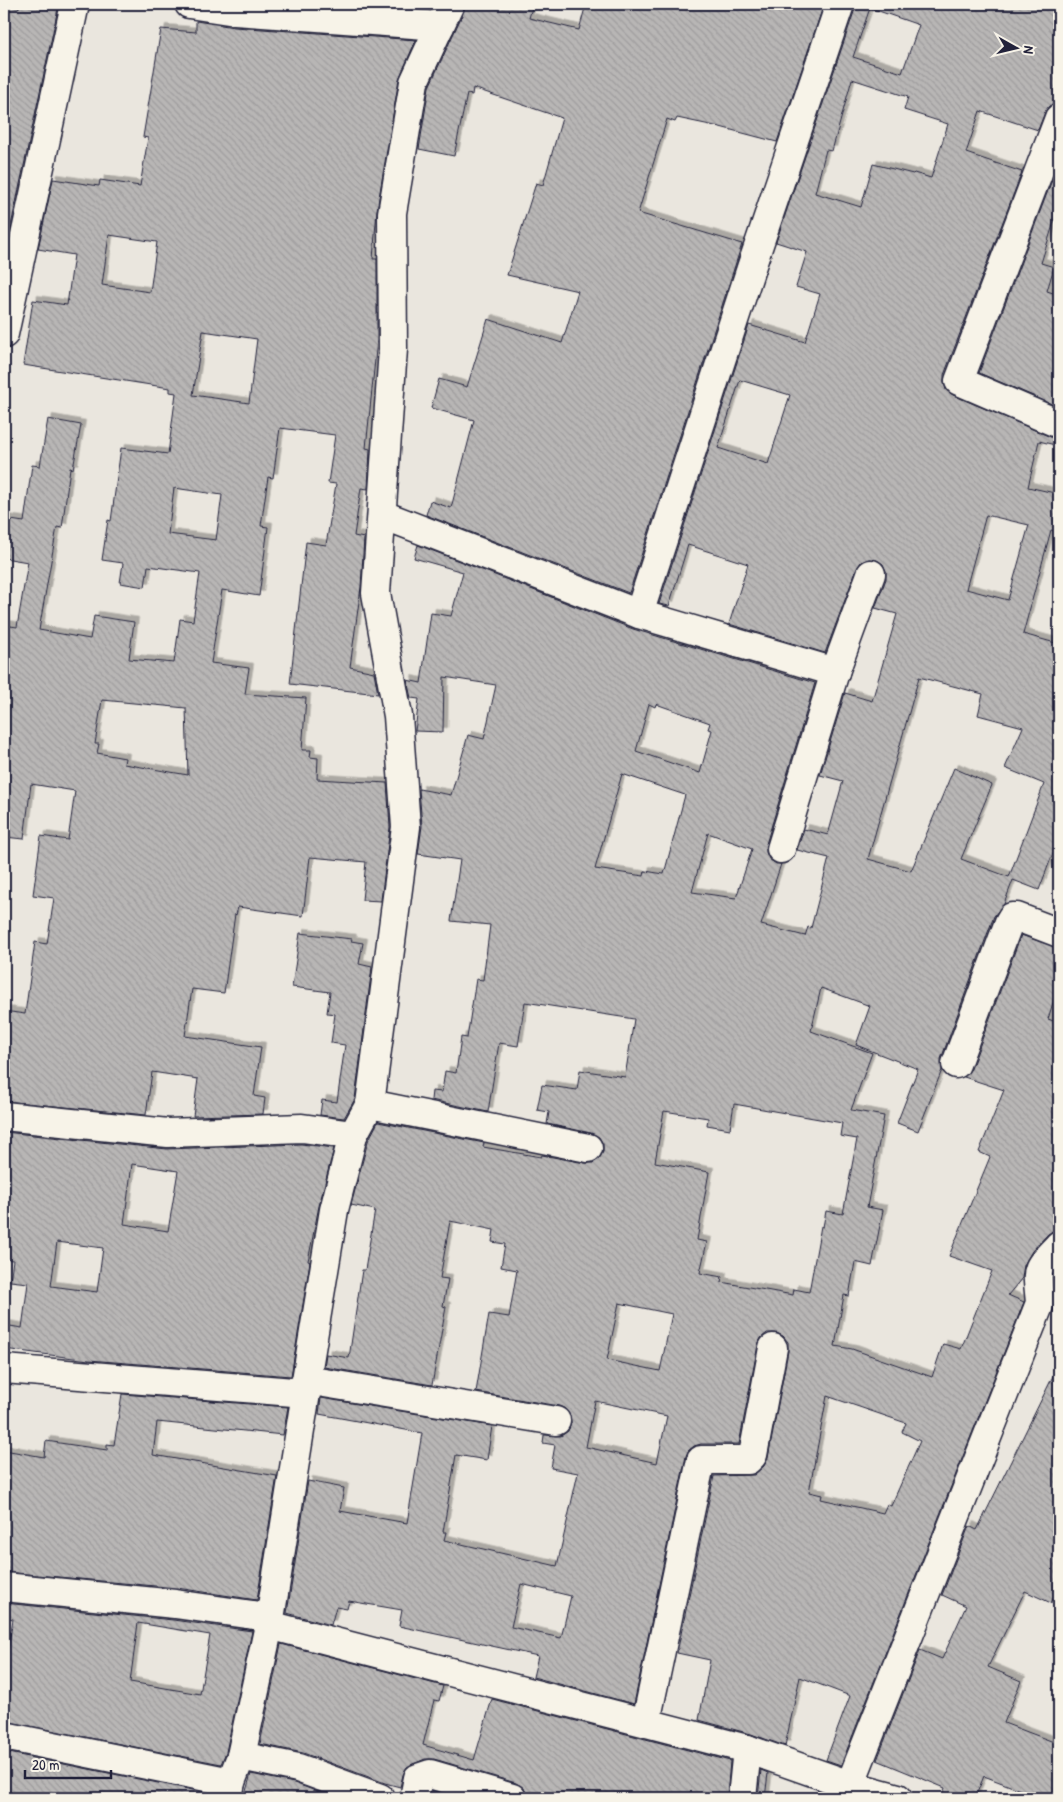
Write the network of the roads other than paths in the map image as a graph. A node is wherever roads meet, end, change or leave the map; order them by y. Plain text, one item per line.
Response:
1 (76, 4) edge
2 (189, 4) edge
3 (840, 4) edge
4 (445, 15) edge
5 (1059, 118) edge
6 (4, 334) edge
7 (1059, 424) edge
8 (383, 514) junction
9 (871, 574) dead end
10 (639, 614) junction
11 (835, 672) junction
12 (781, 849) dead end
13 (1059, 933) edge
14 (956, 1064) dead end
15 (370, 1104) junction
16 (4, 1116) edge
17 (353, 1135) junction
18 (588, 1148) dead end
19 (1059, 1245) edge
20 (773, 1348) dead end
21 (4, 1369) edge
22 (306, 1386) junction
23 (556, 1420) dead end
24 (4, 1587) edge
25 (269, 1625) junction
26 (646, 1722) junction
27 (4, 1736) edge
28 (747, 1749) junction
29 (241, 1756) junction
30 (850, 1785) junction
31 (229, 1790) edge
32 (380, 1798) edge
33 (414, 1798) edge
34 (512, 1798) edge
35 (742, 1798) edge
36 (898, 1798) edge

1 - 6 street
2 - 4 street
3 - 10 street
4 - 8 street
5 - 7 street
8 - 10 street
8 - 15 street
9 - 11 street
10 - 11 street
11 - 12 street
13 - 14 street
15 - 17 street
15 - 18 street
16 - 17 street
17 - 22 street
19 - 30 street
20 - 26 street
21 - 22 street
22 - 23 street
22 - 25 street
24 - 25 street
25 - 26 street
25 - 29 street
26 - 28 street
27 - 31 street
28 - 30 street
28 - 35 street
29 - 31 street
29 - 32 street
30 - 36 street
33 - 34 street

